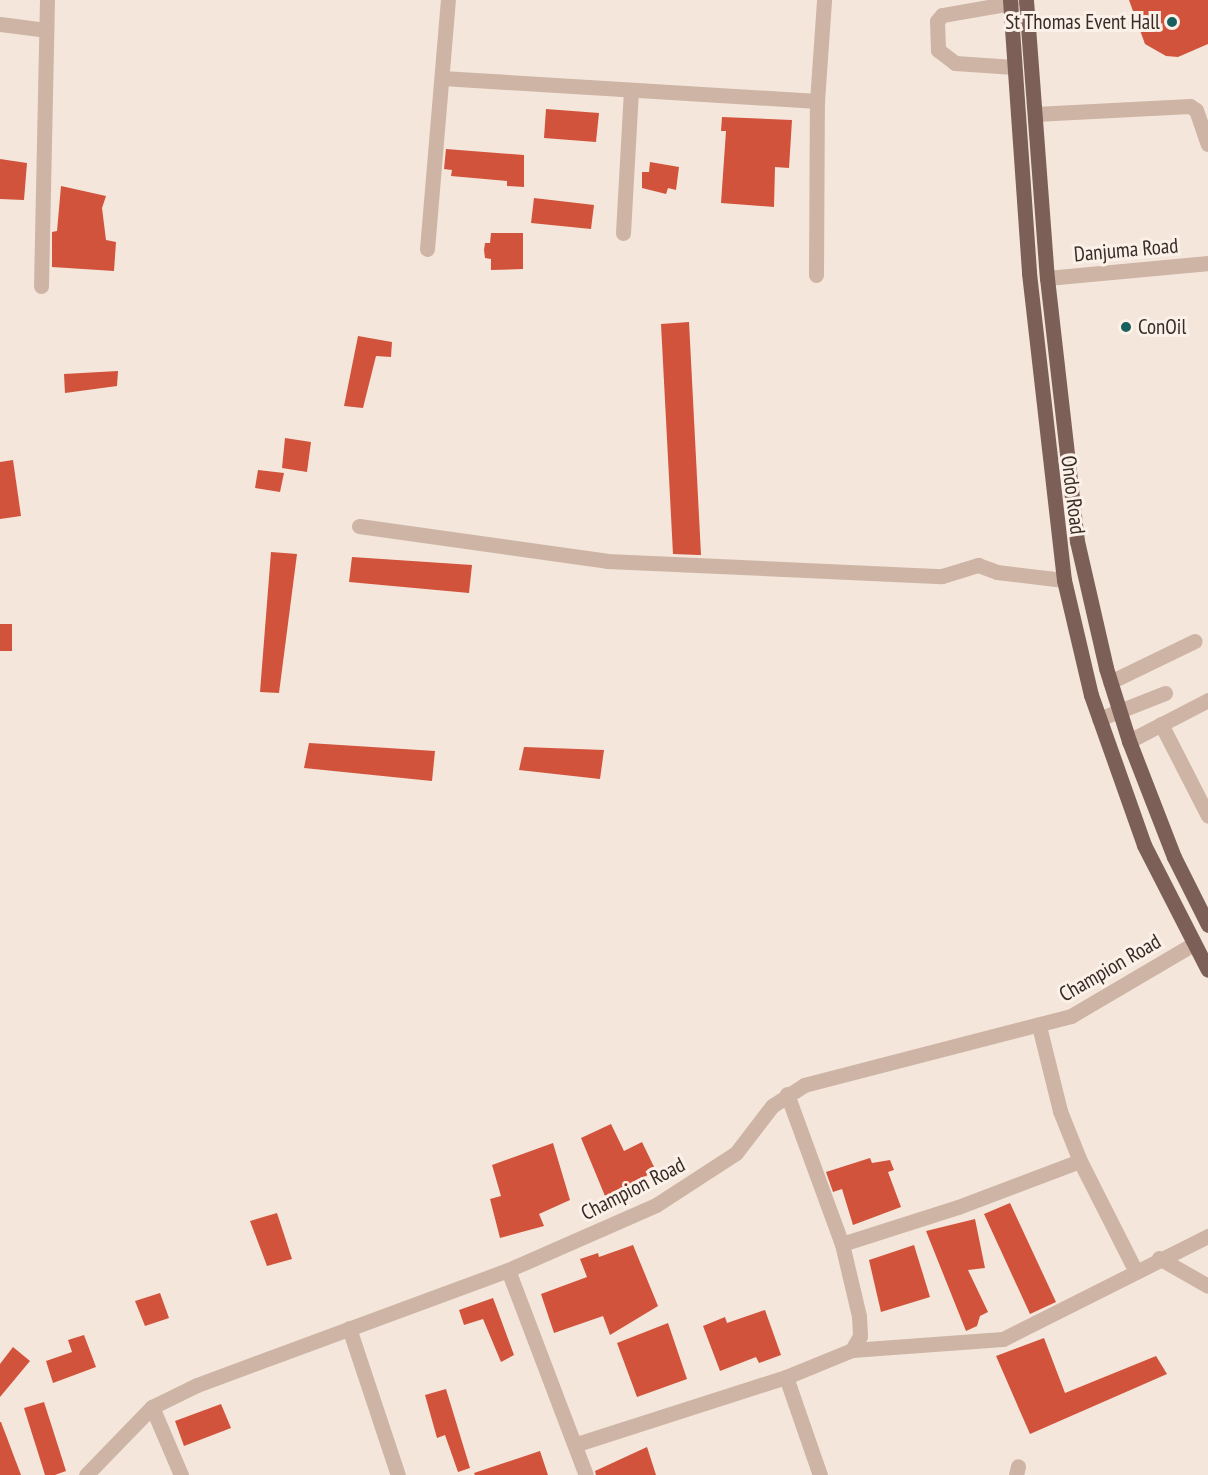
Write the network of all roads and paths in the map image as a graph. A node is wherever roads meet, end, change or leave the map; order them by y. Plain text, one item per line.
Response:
1 (47, 0) edge
2 (448, 0) edge
3 (824, 0) edge
4 (1026, 0) edge
5 (1010, 2) edge
6 (0, 24) edge
7 (46, 30) junction
8 (1014, 67) junction
9 (442, 78) junction
10 (631, 91) junction
11 (817, 101) junction
12 (1035, 114) junction
13 (1208, 144) edge
14 (623, 233) dead end
15 (427, 249) dead end
16 (1208, 263) edge
17 (816, 275) dead end
18 (1047, 278) junction
19 (41, 286) dead end
20 (1057, 368) junction
21 (1038, 370) junction
22 (359, 526) dead end
23 (1064, 580) junction
24 (1195, 641) dead end
25 (1110, 682) junction
26 (1165, 693) dead end
27 (1208, 700) edge
28 (1119, 711) junction
29 (1099, 718) junction
30 (1161, 724) junction
31 (1129, 741) junction
32 (1208, 816) edge
33 (1208, 925) edge
34 (1193, 944) junction
35 (1208, 970) edge
36 (1040, 1026) junction
37 (787, 1094) junction
38 (1080, 1161) junction
39 (1208, 1236) edge
40 (843, 1244) junction
41 (1159, 1258) junction
42 (508, 1270) junction
43 (1136, 1272) junction
44 (1208, 1286) edge
45 (349, 1328) junction
46 (852, 1350) junction
47 (786, 1377) junction
48 (152, 1407) junction
49 (577, 1444) junction
50 (86, 1475) edge
51 (181, 1475) edge
52 (398, 1475) edge
53 (586, 1475) edge
54 (820, 1475) edge

1 - 7 street
2 - 9 street
3 - 11 street
4 - 12 main road, Ondo Road
5 - 8 main road, Ondo Road
5 - 8 street
6 - 7 street
7 - 19 street
8 - 21 main road, Ondo Road
9 - 10 street
9 - 15 street
10 - 11 street
10 - 14 street
11 - 17 street
12 - 13 street
12 - 18 main road, Ondo Road
16 - 18 street, Danjuma Road
18 - 20 main road, Ondo Road
20 - 21 main road
20 - 25 main road, Ondo Road
21 - 23 main road, Ondo Road
22 - 23 street
23 - 29 main road, Ondo Road
24 - 25 street
25 - 28 main road, Ondo Road
26 - 28 street
27 - 30 street
28 - 29 street
28 - 31 main road, Ondo Road
29 - 34 main road, Ondo Road
30 - 31 street
30 - 32 street
31 - 33 main road, Ondo Road
34 - 35 main road, Ondo Road
34 - 36 street, Champion Road
36 - 37 street, Champion Road
36 - 38 street
37 - 40 street
37 - 42 street, Champion Road
38 - 40 street
38 - 43 street
39 - 41 street
40 - 46 street
41 - 43 street
41 - 44 street
42 - 45 street, Champion Road
42 - 49 street
43 - 46 street
45 - 48 street, Champion Road
45 - 52 street
46 - 47 street
47 - 49 street
47 - 54 street
48 - 50 street, Champion Road
48 - 51 street
49 - 53 street

